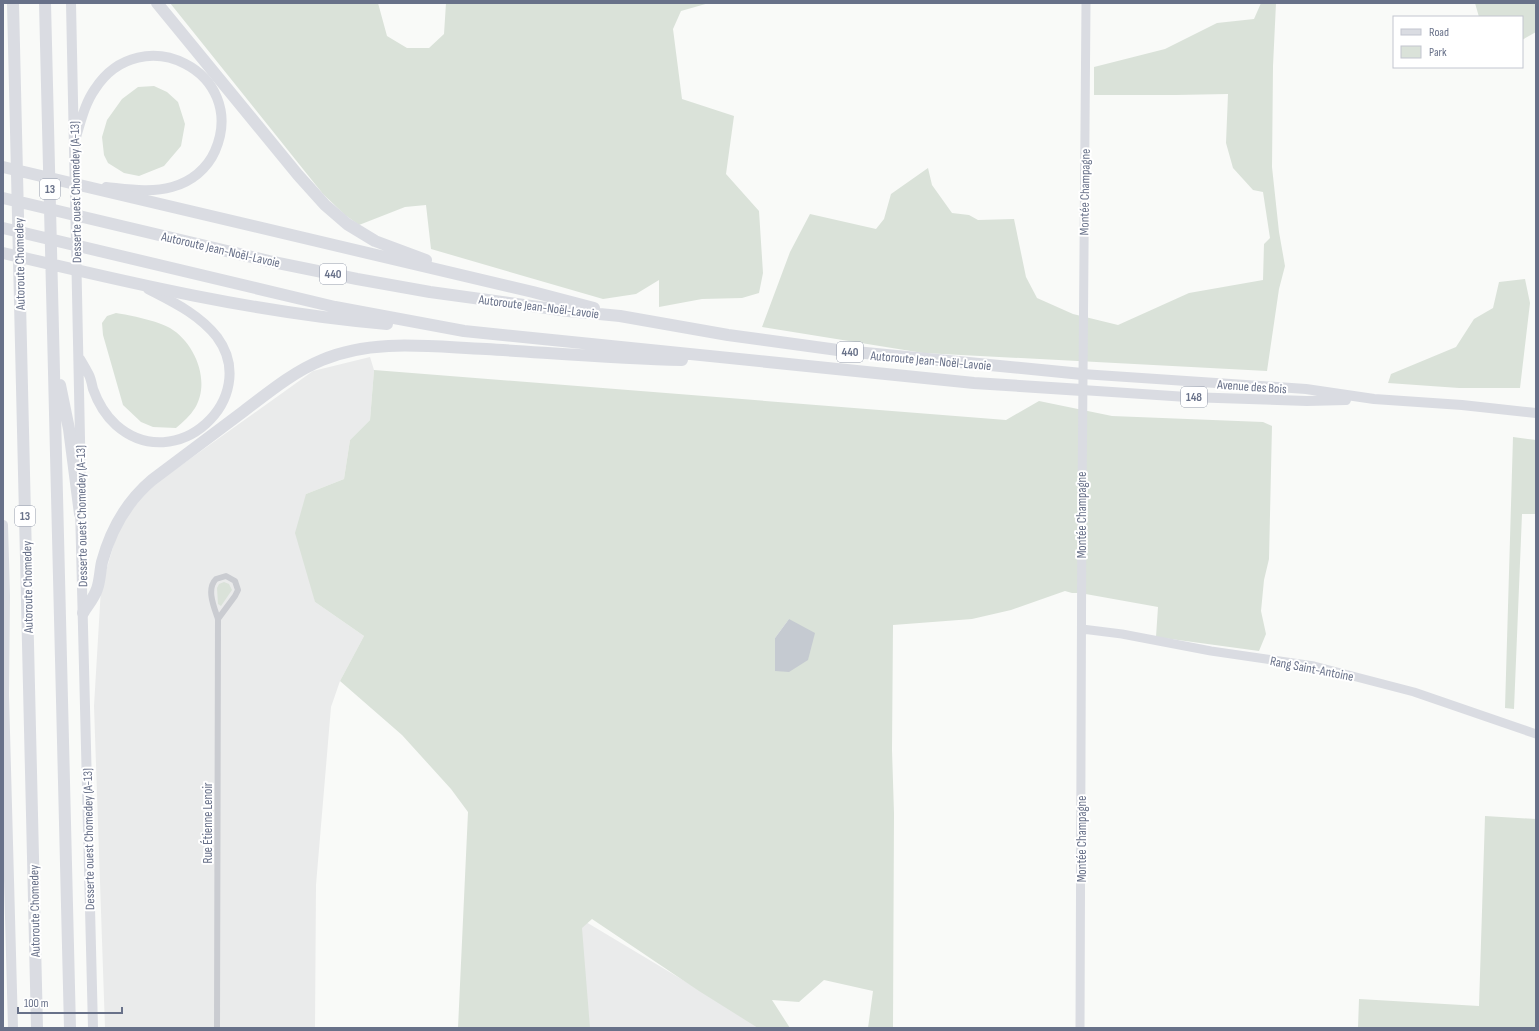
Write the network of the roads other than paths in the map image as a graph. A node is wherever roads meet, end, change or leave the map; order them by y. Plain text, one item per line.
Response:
1 (13, 3) edge
2 (45, 3) edge
3 (71, 3) edge
4 (157, 3) edge
5 (1086, 3) edge
6 (74, 143) junction
7 (3, 167) edge
8 (102, 189) junction
9 (3, 198) edge
10 (3, 228) edge
11 (3, 253) edge
12 (478, 279) junction
13 (143, 286) junction
14 (620, 316) junction
15 (464, 332) junction
16 (54, 348) junction
17 (79, 357) junction
18 (770, 363) junction
19 (1082, 374) junction
20 (1082, 390) junction
21 (1374, 399) junction
22 (1536, 411) edge
23 (80, 514) junction
24 (3, 525) edge
25 (83, 613) junction
26 (218, 618) junction
27 (1082, 629) junction
28 (4, 690) edge
29 (1536, 734) edge
30 (13, 1028) edge
31 (37, 1028) edge
32 (70, 1028) edge
33 (92, 1028) edge
34 (217, 1028) edge
35 (1080, 1028) edge

1 - 31 highway, Autoroute Chomedey / 13
2 - 16 highway, 13
3 - 6 main road, Desserte ouest Chomedey (A-13)
4 - 12 highway
5 - 19 street, Montée Champagne
6 - 8 main road
6 - 17 main road, Desserte ouest Chomedey (A-13)
7 - 8 highway
8 - 12 highway
9 - 14 highway, Autoroute Jean-Noël-Lavoie / 440
10 - 15 highway, Autoroute Jean-Noël-Lavoie / 440
11 - 13 highway
12 - 14 highway
13 - 15 highway
13 - 17 main road
14 - 19 highway, Autoroute Jean-Noël-Lavoie / 440
15 - 18 highway, Autoroute Jean-Noël-Lavoie / 440
16 - 23 highway
16 - 32 highway, 13
17 - 23 main road, Desserte ouest Chomedey (A-13)
18 - 20 highway, Autoroute Jean-Noël-Lavoie / 440
18 - 25 highway
19 - 20 street, Montée Champagne
19 - 21 main road, Avenue des Bois / 148
20 - 21 main road, Avenue des Bois / 148
20 - 27 street, Montée Champagne
21 - 22 main road, Avenue des Bois / 148
23 - 25 main road, Desserte ouest Chomedey (A-13)
24 - 28 main road
25 - 33 main road, Desserte ouest Chomedey (A-13)
26 - 26 street, Rue Étienne Lenoir
26 - 34 street, Rue Étienne Lenoir
27 - 29 street, Rang Saint-Antoine
27 - 35 street, Montée Champagne
28 - 30 main road

